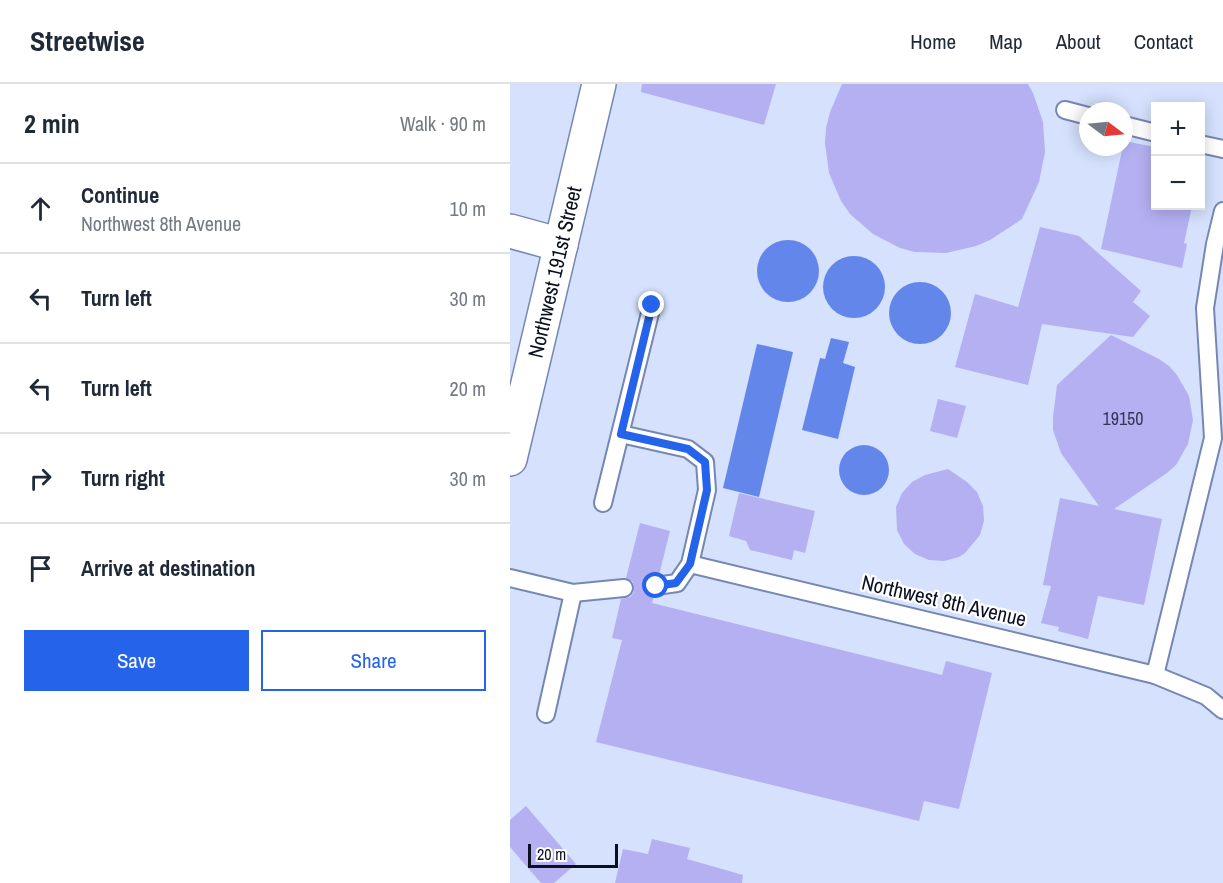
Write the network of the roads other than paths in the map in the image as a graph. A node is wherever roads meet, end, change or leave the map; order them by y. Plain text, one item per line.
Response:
1 (599, 84) edge
2 (1065, 110) dead end
3 (1079, 114) edge
4 (1133, 127) edge
5 (1151, 131) edge
6 (1205, 145) edge
7 (1223, 149) edge
8 (1223, 212) edge
9 (510, 231) edge
10 (561, 245) junction
11 (652, 305) dead end
12 (621, 434) junction
13 (510, 459) edge
14 (603, 503) dead end
15 (690, 564) junction
16 (510, 578) edge
17 (656, 586) dead end
18 (624, 588) dead end
19 (573, 593) junction
20 (1155, 675) junction
21 (1223, 710) edge
22 (546, 714) dead end

1 - 10 street, Northwest 191st Street
2 - 3 lane
4 - 5 lane
6 - 7 lane
8 - 20 lane
9 - 10 street
10 - 13 street, Northwest 191st Street
11 - 12 lane
12 - 14 lane
12 - 15 lane
15 - 17 lane
15 - 20 lane, Northwest 8th Avenue
16 - 19 lane
18 - 19 lane
19 - 22 lane
20 - 21 lane, Northwest 8th Avenue

